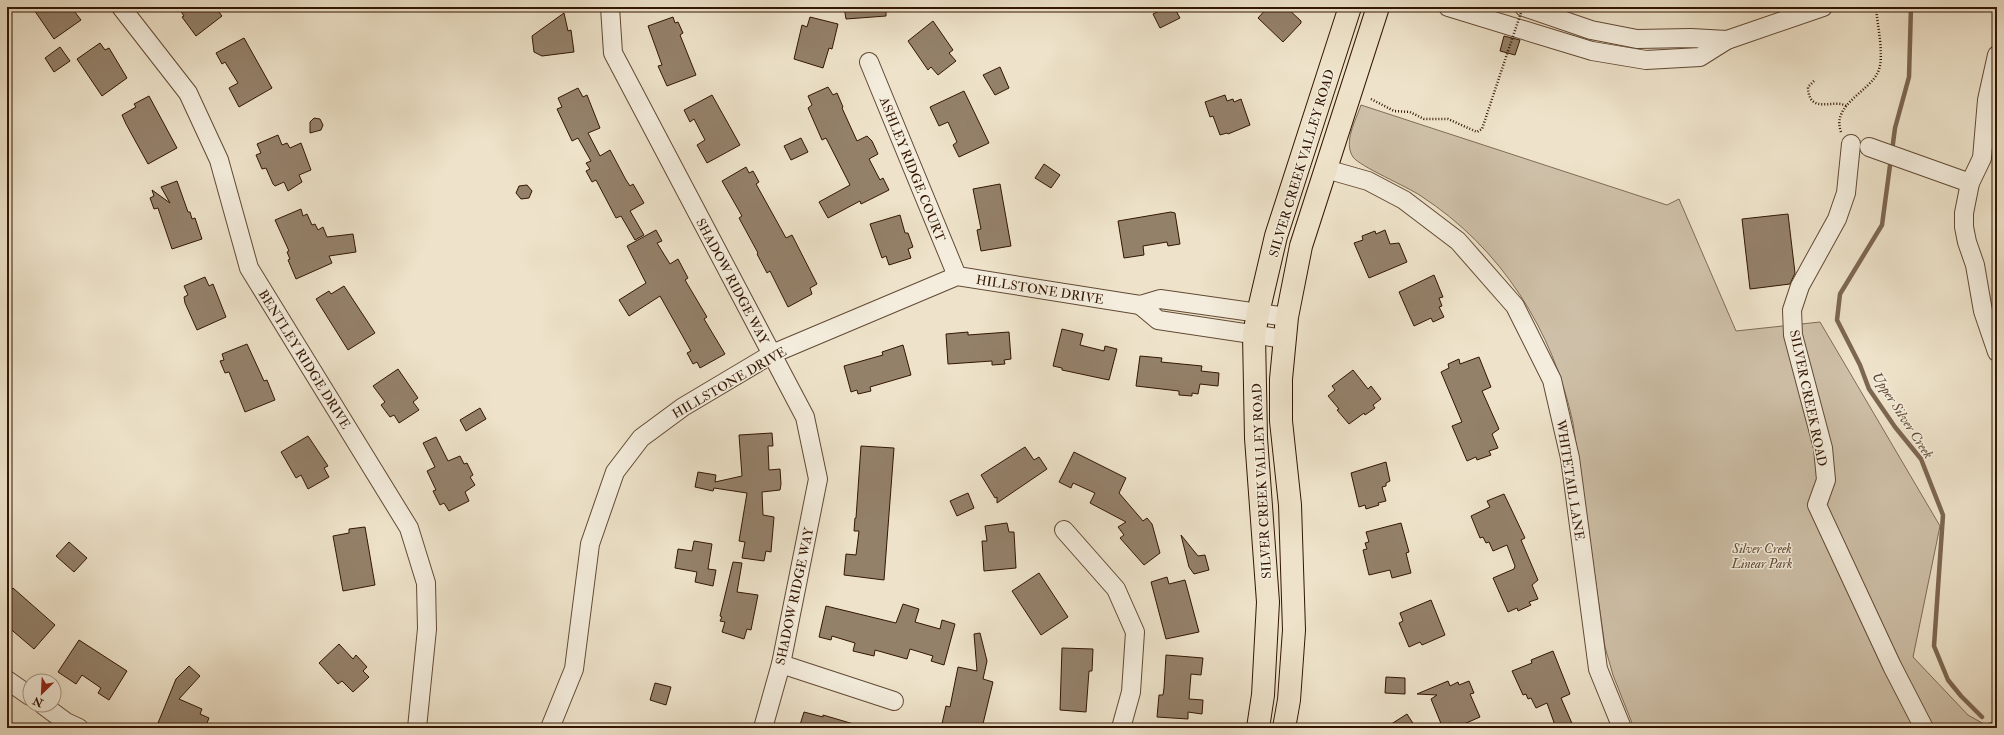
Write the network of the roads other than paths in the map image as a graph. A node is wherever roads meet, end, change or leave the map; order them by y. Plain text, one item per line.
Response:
1 (121, 7) edge
2 (610, 7) edge
3 (1350, 7) edge
4 (1378, 7) edge
5 (1448, 7) edge
6 (1524, 7) edge
7 (1823, 7) edge
8 (1727, 40) junction
9 (1997, 55) edge
10 (869, 62) dead end
11 (1993, 90) edge
12 (1851, 144) road end
13 (1869, 147) dead end
14 (1326, 169) junction
15 (1970, 182) junction
16 (957, 276) junction
17 (1140, 305) junction
18 (1258, 313) junction
19 (1287, 317) junction
20 (1254, 335) junction
21 (1284, 339) junction
22 (1997, 352) edge
23 (772, 354) junction
24 (1064, 530) dead end
25 (781, 664) junction
26 (7, 680) edge
27 (22, 690) edge
28 (894, 701) dead end
29 (54, 713) edge
30 (79, 728) edge
31 (417, 728) edge
32 (550, 728) edge
33 (763, 728) edge
34 (1121, 728) edge
35 (1258, 728) edge
36 (1284, 728) edge
37 (1622, 728) edge
38 (1924, 728) edge

1 - 31 street, BENTLEY RIDGE DRIVE
2 - 23 street, SHADOW RIDGE WAY
3 - 18 main road, SILVER CREEK VALLEY ROAD
4 - 14 main road, SILVER CREEK VALLEY ROAD
5 - 8 street
6 - 8 street
7 - 8 street
9 - 11 street
10 - 16 street, ASHLEY RIDGE COURT
11 - 15 street
12 - 38 street, SILVER CREEK ROAD
13 - 15 street
14 - 19 main road, SILVER CREEK VALLEY ROAD
14 - 37 street, WHITETAIL LANE
15 - 22 street
16 - 17 street, HILLSTONE DRIVE
16 - 23 street, HILLSTONE DRIVE
17 - 18 street, HILLSTONE DRIVE
17 - 20 street
18 - 19 street, HILLSTONE DRIVE
18 - 20 main road, SILVER CREEK VALLEY ROAD
19 - 21 main road, SILVER CREEK VALLEY ROAD
20 - 21 street
20 - 35 main road, SILVER CREEK VALLEY ROAD
21 - 36 main road, SILVER CREEK VALLEY ROAD
23 - 25 street, SHADOW RIDGE WAY
23 - 32 street, HILLSTONE DRIVE
24 - 34 street
25 - 28 street
25 - 33 street, SHADOW RIDGE WAY
26 - 27 street
29 - 30 street

